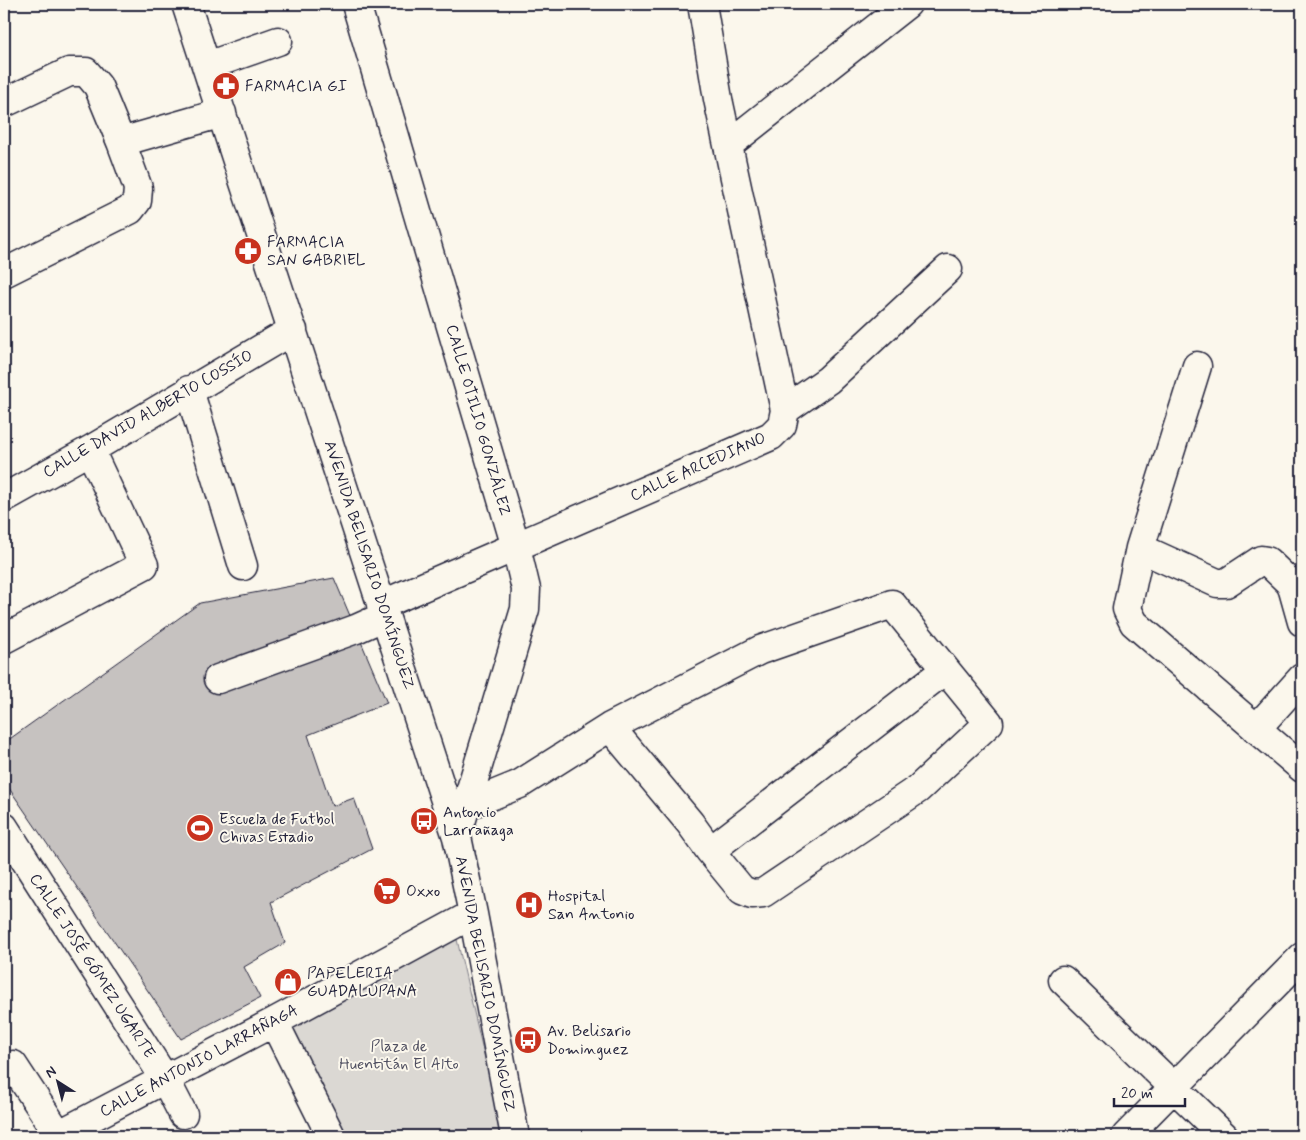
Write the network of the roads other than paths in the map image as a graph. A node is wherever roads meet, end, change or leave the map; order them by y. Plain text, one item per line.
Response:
1 (186, 4) edge
2 (356, 4) edge
3 (702, 4) edge
4 (907, 4) edge
5 (278, 41) dead end
6 (207, 66) junction
7 (4, 103) edge
8 (222, 113) junction
9 (121, 142) junction
10 (728, 145) junction
11 (948, 269) dead end
12 (4, 273) edge
13 (293, 330) junction
14 (1197, 366) dead end
15 (189, 390) junction
16 (785, 410) junction
17 (90, 450) junction
18 (4, 498) edge
19 (516, 547) junction
20 (1140, 548) junction
21 (243, 566) dead end
22 (383, 611) junction
23 (1302, 622) edge
24 (4, 639) edge
25 (945, 670) junction
26 (1302, 678) edge
27 (218, 679) dead end
28 (610, 727) junction
29 (1256, 729) junction
30 (1302, 768) edge
31 (466, 806) junction
32 (4, 827) edge
33 (457, 837) junction
34 (710, 850) junction
35 (473, 914) junction
36 (1302, 957) edge
37 (1063, 980) dead end
38 (274, 1022) junction
39 (14, 1065) dead end
40 (165, 1079) junction
41 (1173, 1087) junction
42 (183, 1114) dead end
43 (58, 1136) edge
44 (331, 1136) edge
45 (515, 1136) edge
46 (1126, 1136) edge
47 (1224, 1136) edge

1 - 6 street, AVENIDA BELISARIO DOMÍNGUEZ
2 - 19 street, CALLE OTILIO GONZÁLEZ
3 - 10 street
4 - 10 street
5 - 6 street
6 - 8 street, AVENIDA BELISARIO DOMÍNGUEZ
7 - 9 street
8 - 9 street
8 - 13 street, AVENIDA BELISARIO DOMÍNGUEZ
9 - 12 street
10 - 16 street
11 - 16 street
13 - 15 street, CALLE DAVID ALBERTO COSSÍO
13 - 22 street, AVENIDA BELISARIO DOMÍNGUEZ
14 - 20 street
15 - 17 street, CALLE DAVID ALBERTO COSSÍO
15 - 21 street
16 - 19 street, CALLE ARCEDIANO
17 - 18 street, CALLE DAVID ALBERTO COSSÍO
17 - 24 street
19 - 22 street, CALLE ARCEDIANO
19 - 31 street, CALLE OTILIO GONZÁLEZ
20 - 23 street
20 - 29 street
22 - 27 street, CALLE ARCEDIANO
22 - 33 street, AVENIDA BELISARIO DOMÍNGUEZ
25 - 28 street
25 - 34 street
25 - 34 street
26 - 29 street
28 - 31 street
28 - 34 street
29 - 30 street
31 - 33 street, CALLE OTILIO GONZÁLEZ
32 - 40 street, CALLE JOSÉ GÓMEZ UGARTE
33 - 35 street, AVENIDA BELISARIO DOMÍNGUEZ
35 - 38 street, CALLE ANTONIO LARRAÑAGA
35 - 45 street, AVENIDA BELISARIO DOMÍNGUEZ
36 - 41 street
37 - 41 street
38 - 40 street, CALLE ANTONIO LARRAÑAGA
38 - 44 street
39 - 43 street
40 - 42 street, CALLE JOSÉ GÓMEZ UGARTE
40 - 43 street, CALLE ANTONIO LARRAÑAGA
41 - 46 street
41 - 47 street

